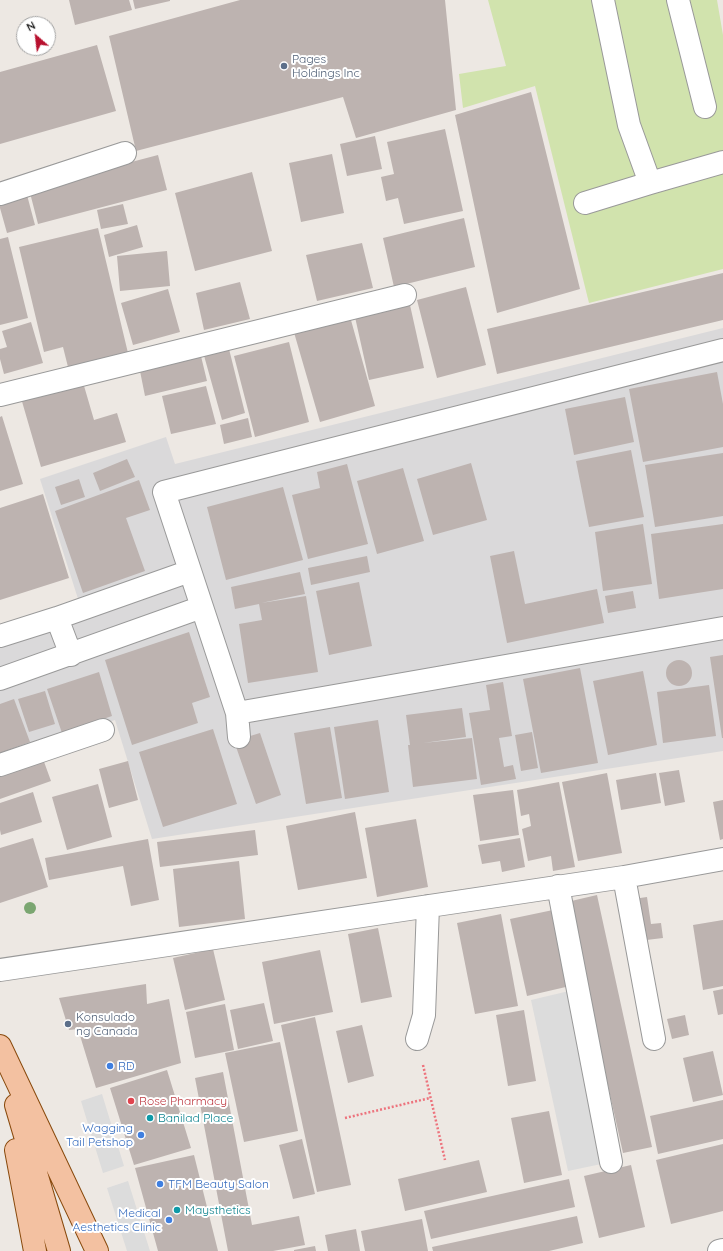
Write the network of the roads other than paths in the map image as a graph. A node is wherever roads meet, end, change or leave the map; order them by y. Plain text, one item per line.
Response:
1 (603, 0) edge
2 (678, 0) edge
3 (705, 107) dead end
4 (124, 153) dead end
5 (723, 162) edge
6 (650, 183) junction
7 (0, 194) edge
8 (585, 203) dead end
9 (405, 295) dead end
10 (723, 350) edge
11 (0, 395) edge
12 (190, 571) junction
13 (202, 607) junction
14 (57, 618) junction
15 (723, 628) edge
16 (0, 636) edge
17 (71, 655) junction
18 (0, 679) edge
19 (237, 713) junction
20 (103, 730) dead end
21 (239, 737) dead end
22 (0, 765) edge
23 (723, 859) edge
24 (624, 877) junction
25 (558, 886) junction
26 (428, 906) junction
27 (0, 970) edge
28 (417, 1039) road end
29 (654, 1040) dead end
30 (0, 1046) edge
31 (0, 1052) edge
32 (0, 1062) edge
33 (611, 1162) dead end
34 (723, 1250) edge
35 (35, 1251) edge
36 (59, 1251) edge
37 (97, 1251) edge
38 (719, 1251) edge

1 - 6 street
2 - 3 street
4 - 7 street
5 - 6 street
6 - 8 street
9 - 11 street
10 - 12 street
12 - 13 street
12 - 14 street
13 - 17 street
13 - 19 street
14 - 16 street
14 - 17 street
15 - 19 street
17 - 18 street
19 - 21 street
20 - 22 street
23 - 24 street
24 - 25 street
24 - 29 street
25 - 26 street
25 - 33 street
26 - 27 street
26 - 28 street
30 - 37 main road
31 - 36 main road
32 - 35 main road
34 - 38 street

